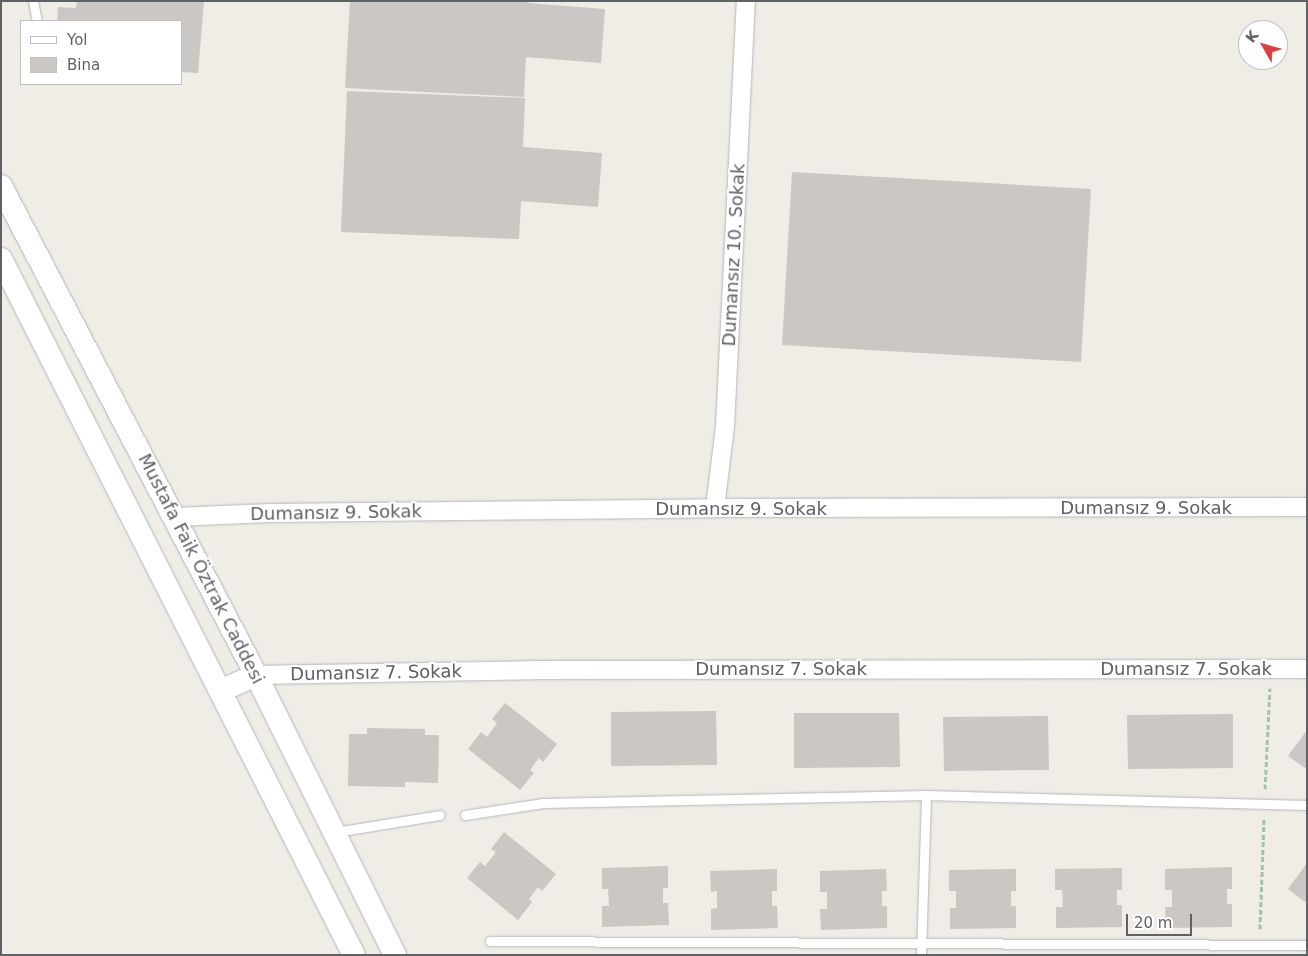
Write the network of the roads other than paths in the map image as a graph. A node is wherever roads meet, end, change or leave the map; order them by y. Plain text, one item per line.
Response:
1 (33, 1) edge
2 (746, 1) edge
3 (37, 20) edge
4 (1, 186) edge
5 (1, 259) edge
6 (1307, 507) edge
7 (715, 508) junction
8 (175, 517) junction
9 (1307, 669) edge
10 (256, 675) junction
11 (220, 691) junction
12 (926, 795) junction
13 (1307, 805) edge
14 (440, 815) dead end
15 (465, 815) dead end
16 (334, 832) junction
17 (490, 941) dead end
18 (921, 942) junction
19 (1307, 945) edge
20 (354, 955) edge
21 (395, 955) edge
22 (921, 955) edge

1 - 3 lane
2 - 7 street, Dumansız 10. Sokak
4 - 8 street, Mustafa Faik Öztrak Caddesi
5 - 11 street, Mustafa Faik Öztrak Caddesi
6 - 7 street, Dumansız 9. Sokak
7 - 8 street, Dumansız 9. Sokak
8 - 10 street, Mustafa Faik Öztrak Caddesi
9 - 10 street, Dumansız 7. Sokak
10 - 11 street
10 - 16 street, Mustafa Faik Öztrak Caddesi
11 - 20 street, Mustafa Faik Öztrak Caddesi
12 - 13 lane
12 - 15 lane
12 - 18 lane
14 - 16 lane
16 - 21 street, Mustafa Faik Öztrak Caddesi
17 - 18 lane
18 - 19 lane
18 - 22 lane

